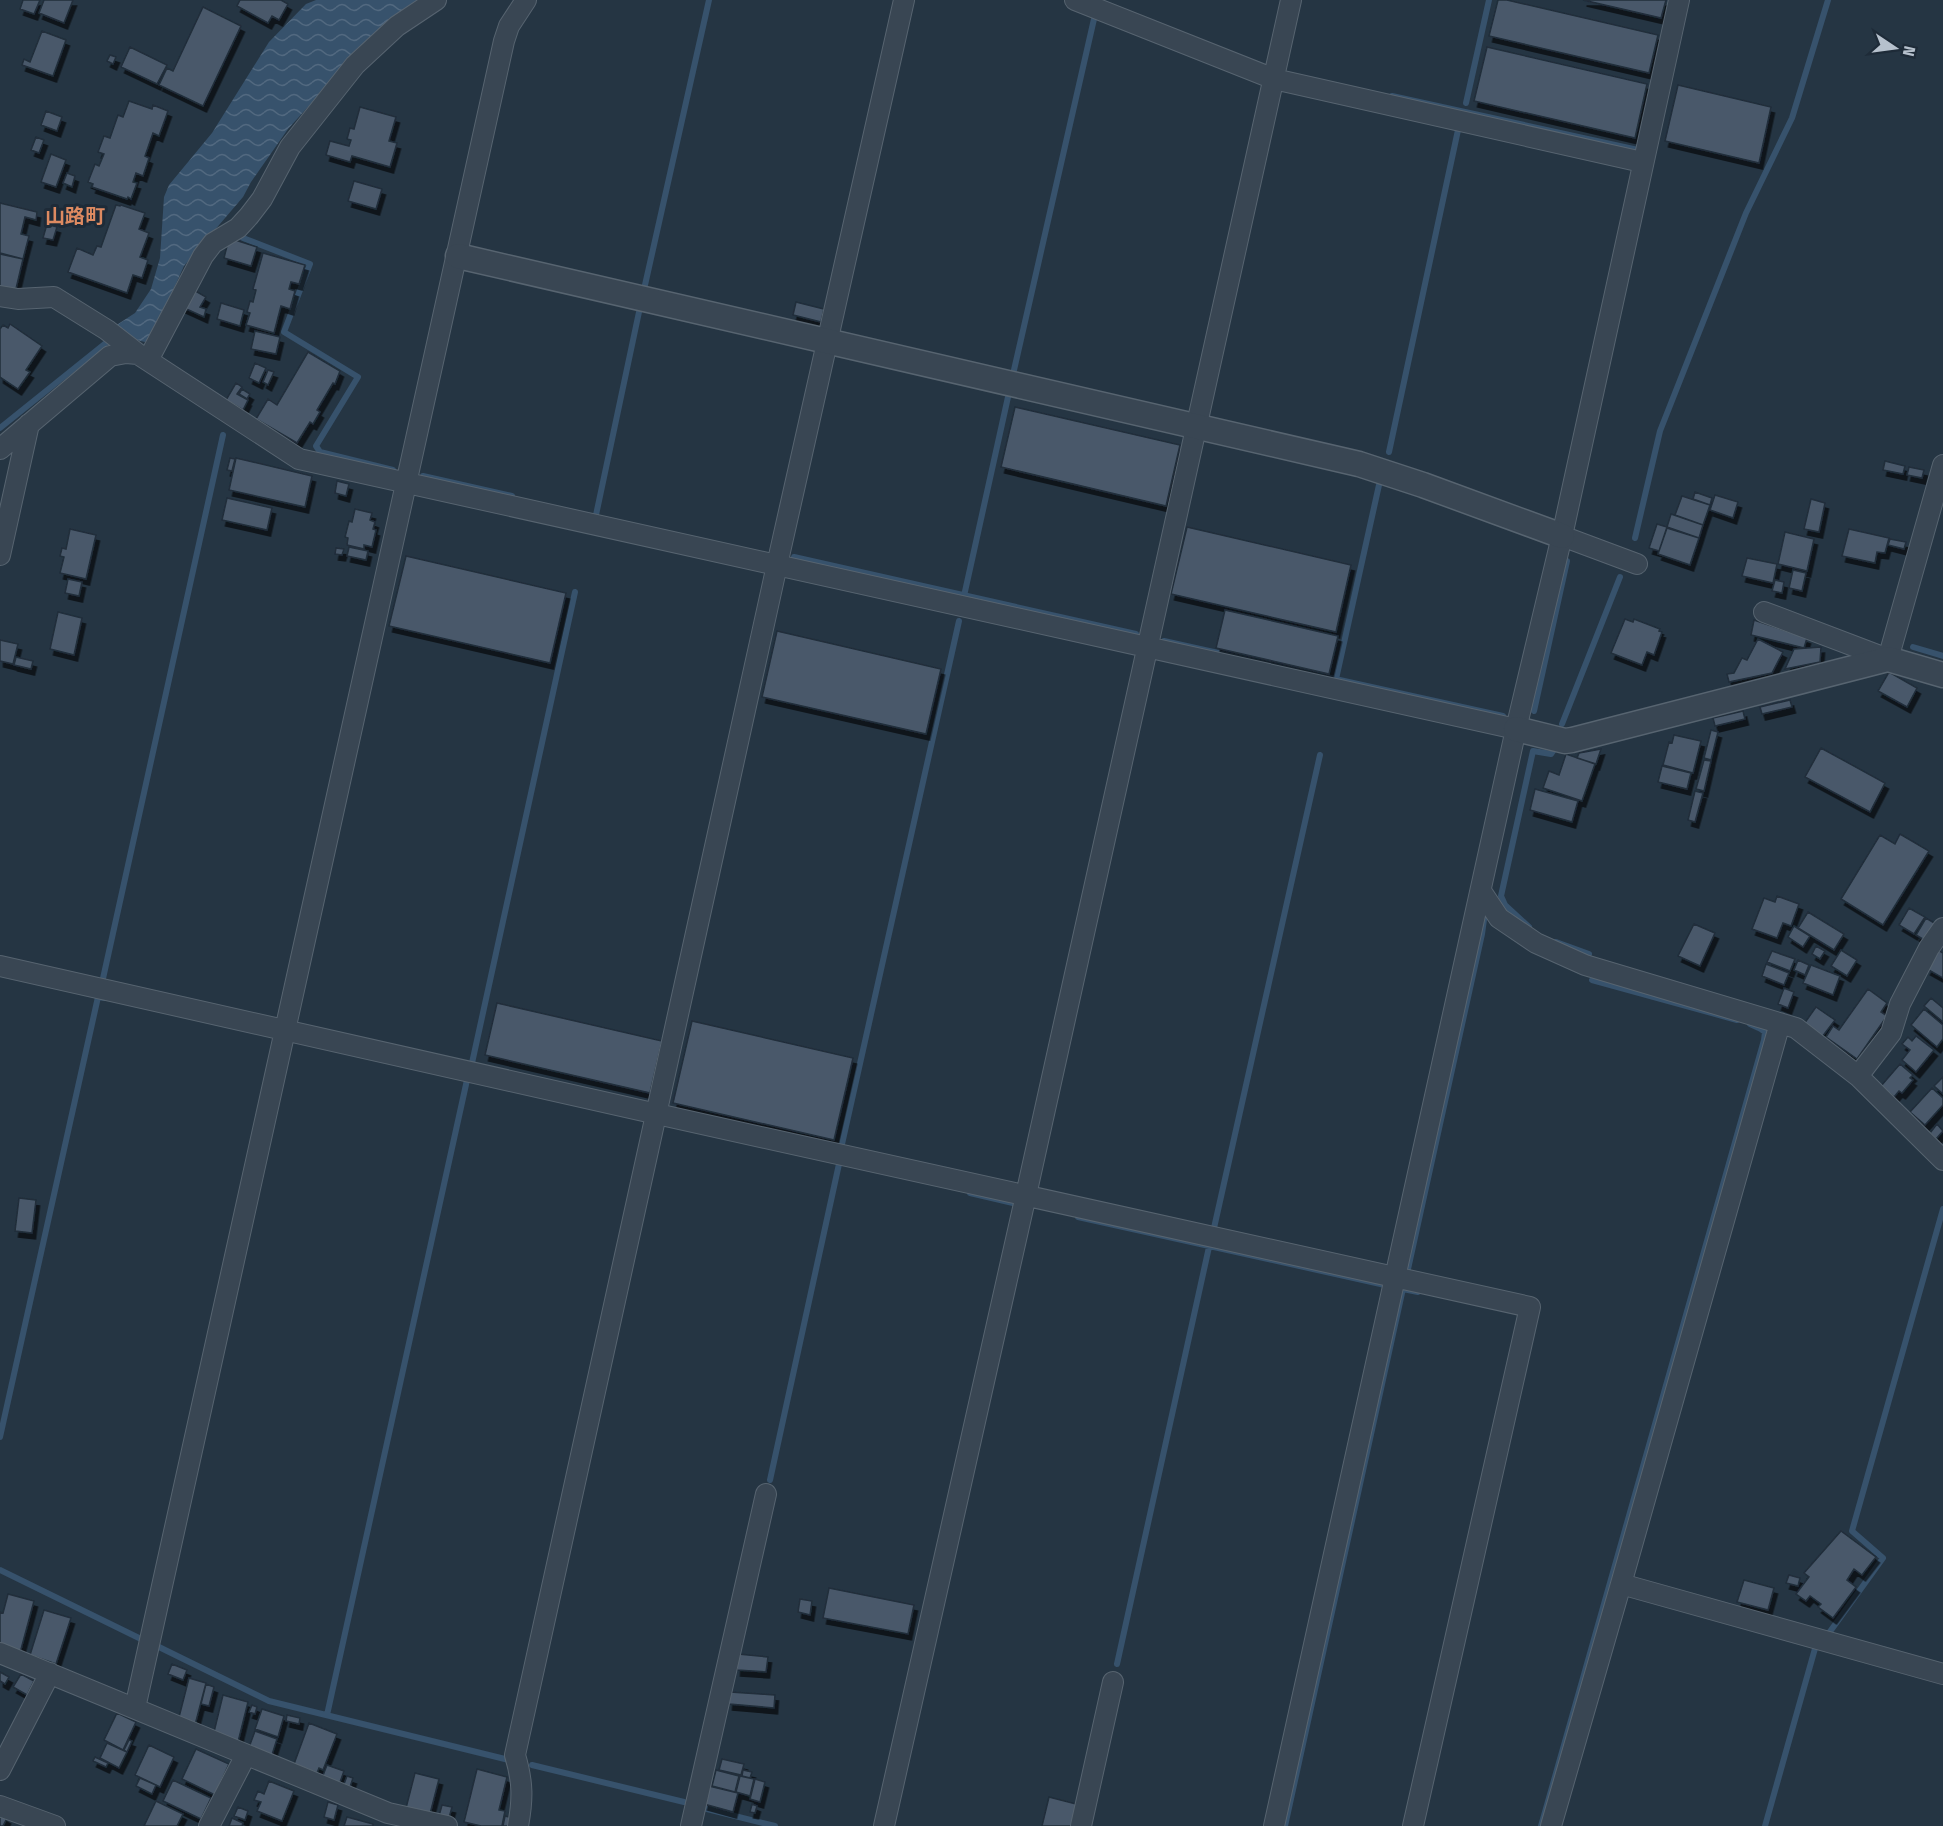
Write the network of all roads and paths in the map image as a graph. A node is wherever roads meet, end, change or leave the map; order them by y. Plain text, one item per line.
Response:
1 (436, 0) edge
2 (526, 0) edge
3 (904, 0) edge
4 (1075, 0) edge
5 (1292, 0) edge
6 (1679, 0) edge
7 (1274, 79) junction
8 (1642, 162) junction
9 (458, 256) junction
10 (0, 296) edge
11 (828, 342) junction
12 (143, 357) junction
13 (29, 424) junction
14 (1197, 426) junction
15 (0, 449) edge
16 (1943, 465) edge
17 (407, 483) junction
18 (1562, 536) junction
19 (0, 555) edge
20 (1637, 564) dead end
21 (777, 565) junction
22 (1764, 612) dead end
23 (1148, 647) junction
24 (1888, 659) junction
25 (1943, 675) edge
26 (1516, 729) junction
27 (1481, 891) junction
28 (1943, 928) edge
29 (0, 966) edge
30 (1780, 1023) junction
31 (285, 1030) junction
32 (1858, 1076) junction
33 (657, 1114) junction
34 (1943, 1160) edge
35 (1026, 1195) junction
36 (1395, 1278) junction
37 (766, 1494) dead end
38 (1621, 1584) junction
39 (0, 1653) edge
40 (50, 1673) junction
41 (1943, 1674) edge
42 (1113, 1682) dead end
43 (135, 1708) junction
44 (246, 1755) junction
45 (0, 1770) edge
46 (0, 1806) edge
47 (386, 1820) edge
48 (56, 1826) edge
49 (209, 1826) edge
50 (447, 1826) edge
51 (518, 1826) edge
52 (691, 1826) edge
53 (884, 1826) edge
54 (1081, 1826) edge
55 (1274, 1826) edge
56 (1413, 1826) edge
57 (1551, 1826) edge

1 - 12 street
2 - 9 street
3 - 11 street
4 - 7 street
5 - 7 street
6 - 8 street
7 - 8 street
7 - 14 street
8 - 18 street
9 - 11 street
9 - 17 street
10 - 12 street
11 - 14 street
11 - 21 street
12 - 13 street
12 - 17 street
13 - 15 street
13 - 19 street
14 - 18 street
14 - 23 street
16 - 24 street
17 - 21 street
17 - 31 street
18 - 20 street
18 - 26 street
21 - 23 street
21 - 33 street
22 - 24 street
23 - 26 street
23 - 35 street
24 - 25 street
24 - 26 street
26 - 27 street
27 - 30 street
27 - 36 street
28 - 32 street
29 - 31 street
30 - 32 street
30 - 38 street
31 - 33 street
31 - 43 street
32 - 34 street
33 - 35 street
33 - 51 street
35 - 36 street
35 - 53 street
36 - 55 street
36 - 56 street
37 - 52 street
38 - 41 street
38 - 57 street
39 - 40 street
40 - 43 street
40 - 45 street
42 - 54 street
43 - 44 street
44 - 47 street
44 - 49 street
46 - 48 street
47 - 50 street

